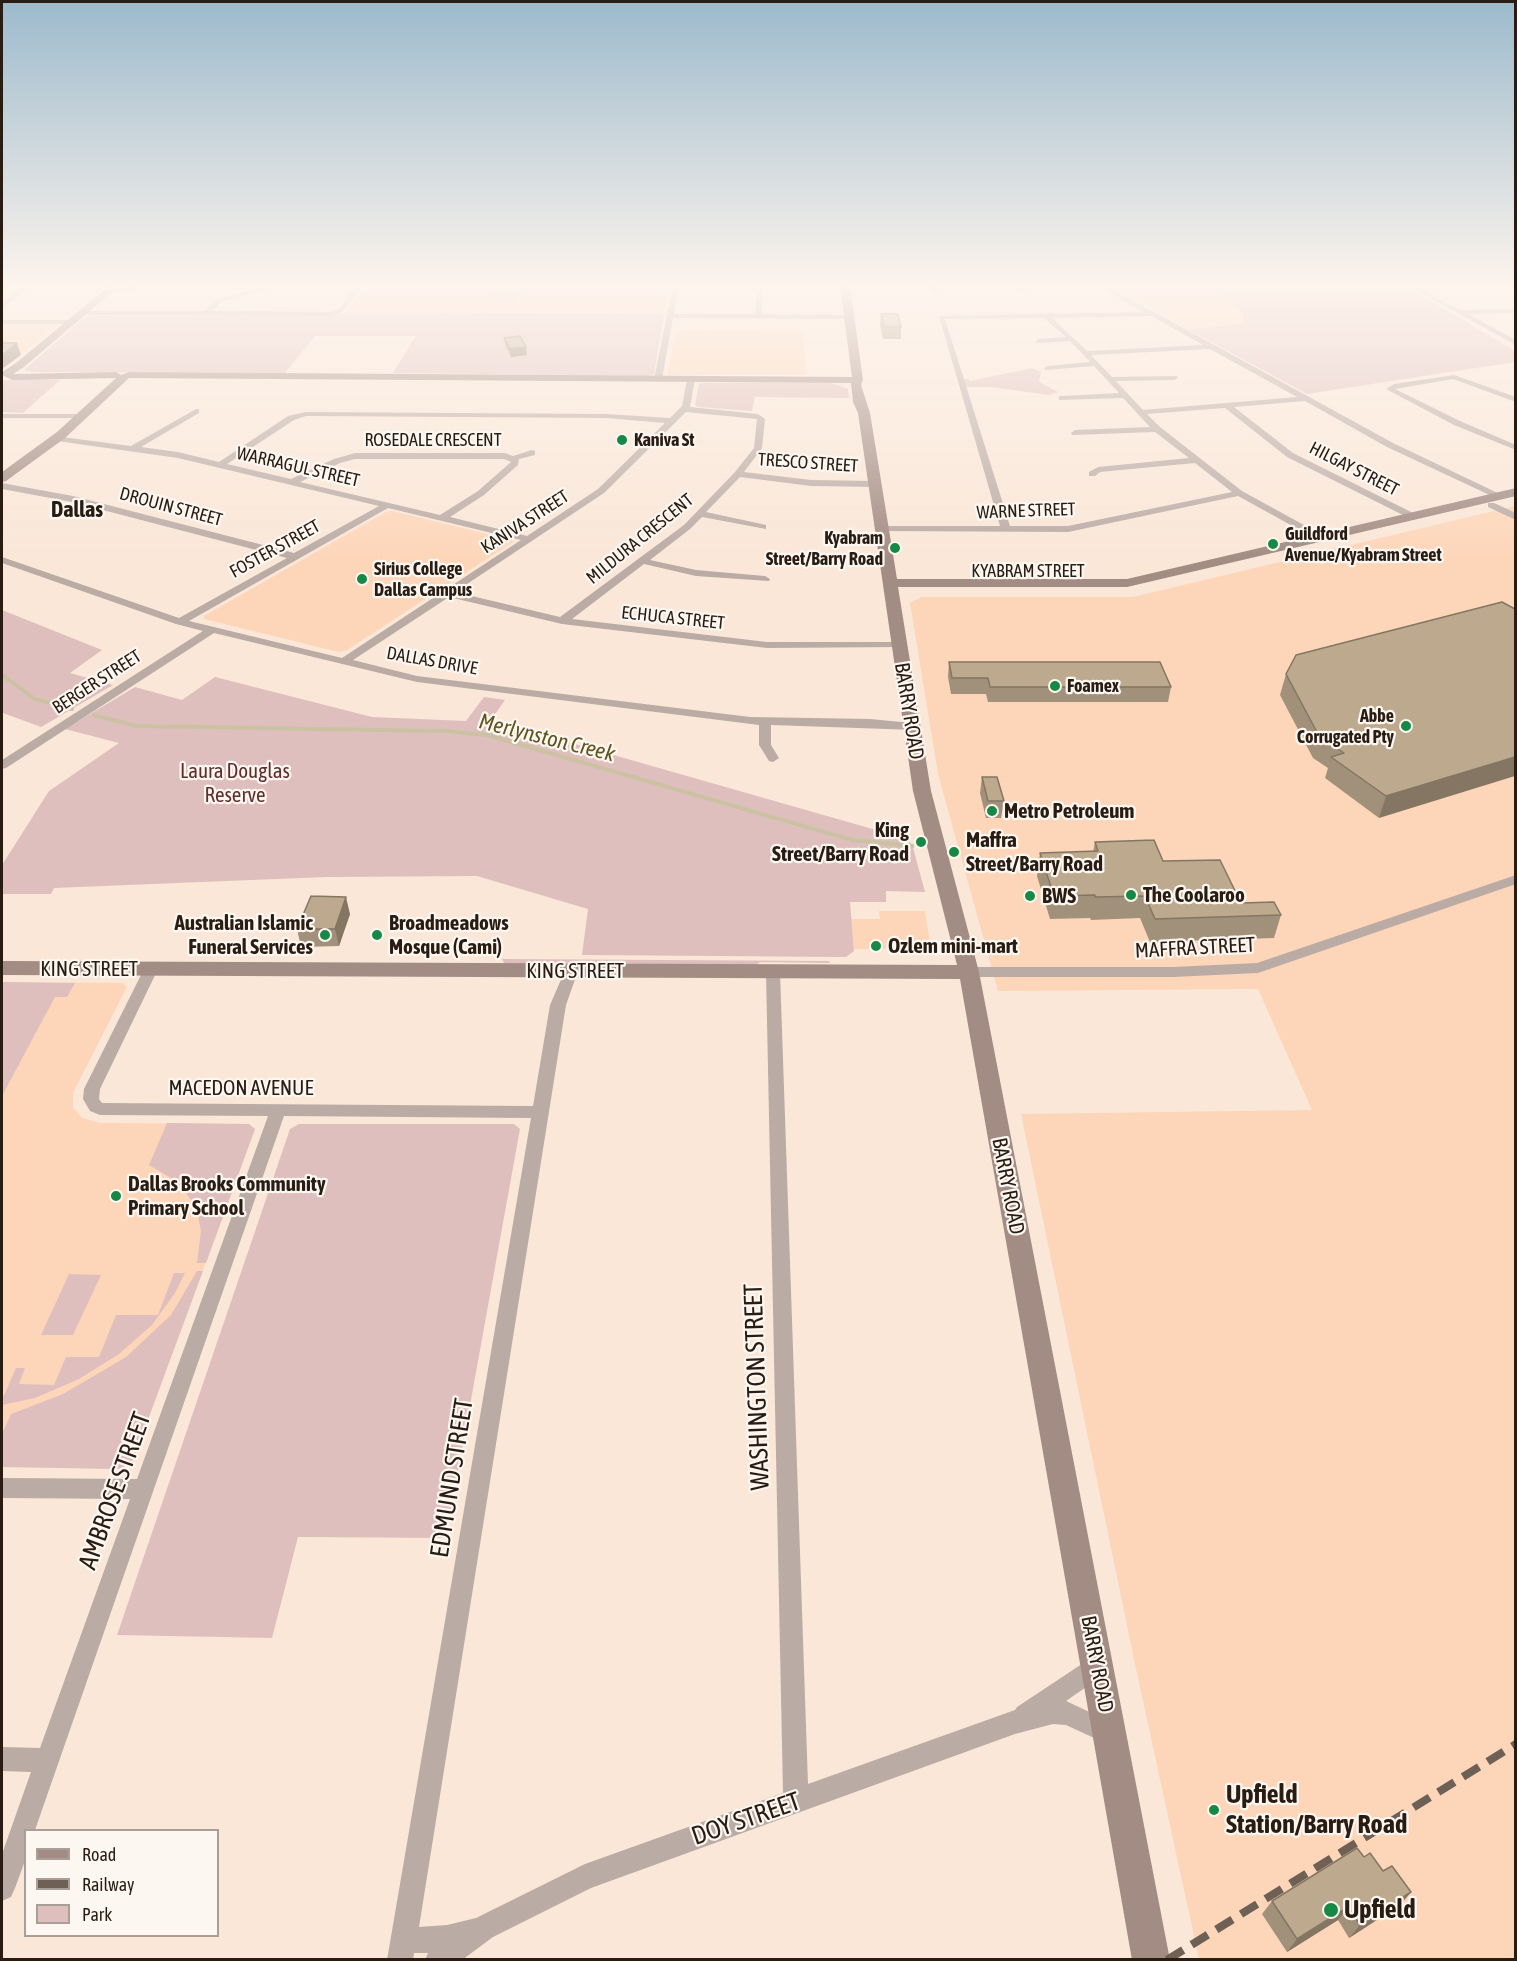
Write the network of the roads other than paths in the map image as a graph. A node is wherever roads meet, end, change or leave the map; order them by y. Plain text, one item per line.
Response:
1 (115, 378) edge
2 (120, 378) junction
3 (126, 378) edge
4 (478, 378) edge
5 (960, 378) edge
6 (1174, 378) dead end
7 (1267, 378) edge
8 (1451, 378) edge
9 (1455, 378) edge
10 (658, 379) joint
11 (691, 379) junction
12 (1110, 379) joint
13 (858, 380) joint
14 (1126, 395) junction
15 (1062, 398) dead end
16 (1305, 399) junction
17 (1515, 400) edge
18 (1226, 405) junction
19 (684, 409) junction
20 (196, 411) dead end
21 (1143, 412) junction
22 (770, 414) dead end
23 (2, 416) edge
24 (81, 416) junction
25 (758, 416) junction
26 (671, 421) junction
27 (1157, 429) junction
28 (1075, 433) dead end
29 (57, 438) junction
30 (134, 448) junction
31 (1515, 448) edge
32 (532, 453) dead end
33 (514, 458) junction
34 (1197, 460) junction
35 (219, 465) junction
36 (738, 474) junction
37 (1092, 474) dead end
38 (2, 478) edge
39 (292, 483) junction
40 (875, 484) junction
41 (2, 486) edge
42 (1515, 492) edge
43 (1239, 493) junction
44 (1505, 500) edge
45 (387, 505) junction
46 (700, 513) junction
47 (1412, 516) junction
48 (1515, 517) edge
49 (442, 518) junction
50 (763, 527) dead end
51 (882, 529) junction
52 (1006, 529) junction
53 (529, 539) junction
54 (1325, 540) junction
55 (296, 557) junction
56 (2, 560) edge
57 (643, 561) junction
58 (765, 579) dead end
59 (890, 587) junction
60 (447, 593) junction
61 (562, 621) junction
62 (180, 622) junction
63 (212, 630) junction
64 (899, 645) junction
65 (343, 662) junction
66 (765, 722) junction
67 (911, 722) junction
68 (773, 758) dead end
69 (2, 765) edge
70 (1515, 879) edge
71 (2, 968) edge
72 (151, 969) junction
73 (564, 971) junction
74 (773, 972) junction
75 (969, 972) junction
76 (278, 1111) junction
77 (540, 1112) junction
78 (2, 1488) edge
79 (144, 1489) junction
80 (1097, 1666) junction
81 (1015, 1722) junction
82 (1110, 1734) junction
83 (2, 1759) edge
84 (47, 1760) junction
85 (796, 1801) junction
86 (2, 1888) edge
87 (484, 1928) junction
88 (402, 1950) edge
89 (438, 1959) edge
90 (1151, 1959) edge

1 - 2 street
2 - 3 street
2 - 24 street
4 - 10 street
5 - 52 street
6 - 12 street
7 - 16 street
8 - 31 street
9 - 17 street
10 - 11 street
11 - 13 street
11 - 19 street
12 - 14 street
13 - 40 street, BARRY ROAD
14 - 15 street
14 - 21 street
16 - 18 street
16 - 44 street
18 - 21 street
18 - 47 street, HILGAY STREET
19 - 25 street
19 - 26 street, KANIVA STREET
20 - 30 street
21 - 27 street
22 - 25 street
23 - 24 street
24 - 29 street
25 - 36 street, MILDURA CRESCENT
26 - 35 street
26 - 53 street, KANIVA STREET
27 - 28 street
27 - 34 street
29 - 30 street, WARRAGUL STREET
29 - 38 street
30 - 35 street, WARRAGUL STREET
32 - 33 street, ROSEDALE CRESCENT
33 - 39 street, ROSEDALE CRESCENT
33 - 49 street, ROSEDALE CRESCENT
34 - 37 street
34 - 43 street
35 - 39 street, WARRAGUL STREET
36 - 40 street, TRESCO STREET
36 - 46 street, MILDURA CRESCENT
39 - 45 street, WARRAGUL STREET
40 - 51 street, BARRY ROAD
41 - 55 street, DROUIN STREET
42 - 44 street, KYABRAM STREET
43 - 52 street, WARNE STREET
43 - 54 street
44 - 47 street, KYABRAM STREET
44 - 48 street
44 - 54 street, KYABRAM STREET
45 - 49 street, WARRAGUL STREET
45 - 55 street, FOSTER STREET
46 - 50 street
46 - 57 street, MILDURA CRESCENT
47 - 54 street, KYABRAM STREET
49 - 53 street, WARRAGUL STREET
51 - 52 street, WARNE STREET
51 - 59 street, BARRY ROAD
53 - 60 street, KANIVA STREET
54 - 59 street, KYABRAM STREET
55 - 62 street, FOSTER STREET
56 - 62 street, DALLAS DRIVE
57 - 58 street
57 - 61 street, MILDURA CRESCENT
59 - 64 street, BARRY ROAD
60 - 61 street, ECHUCA STREET
60 - 65 street, KANIVA STREET
61 - 64 street, ECHUCA STREET
62 - 63 street, DALLAS DRIVE
63 - 65 street, DALLAS DRIVE
63 - 69 street, BERGER STREET
64 - 67 street, BARRY ROAD
65 - 66 street, DALLAS DRIVE
66 - 67 street, DALLAS DRIVE
66 - 68 street
67 - 75 street, BARRY ROAD
70 - 75 street, MAFFRA STREET
71 - 72 street, KING STREET
72 - 73 street, KING STREET
72 - 76 street, MACEDON AVENUE
73 - 74 street, KING STREET
73 - 77 street, EDMUND STREET
74 - 75 street, KING STREET
74 - 85 street, WASHINGTON STREET
75 - 80 street, BARRY ROAD
76 - 77 street, MACEDON AVENUE
76 - 79 street, AMBROSE STREET
77 - 88 street, EDMUND STREET
78 - 79 street
79 - 84 street, AMBROSE STREET
80 - 81 street, DOY STREET
80 - 82 street, BARRY ROAD
81 - 82 street, DOY STREET
81 - 85 street, DOY STREET
82 - 90 street, BARRY ROAD
83 - 84 street
84 - 86 street, AMBROSE STREET
85 - 87 street, DOY STREET
87 - 88 street, DOY STREET
87 - 89 street, DOY STREET

